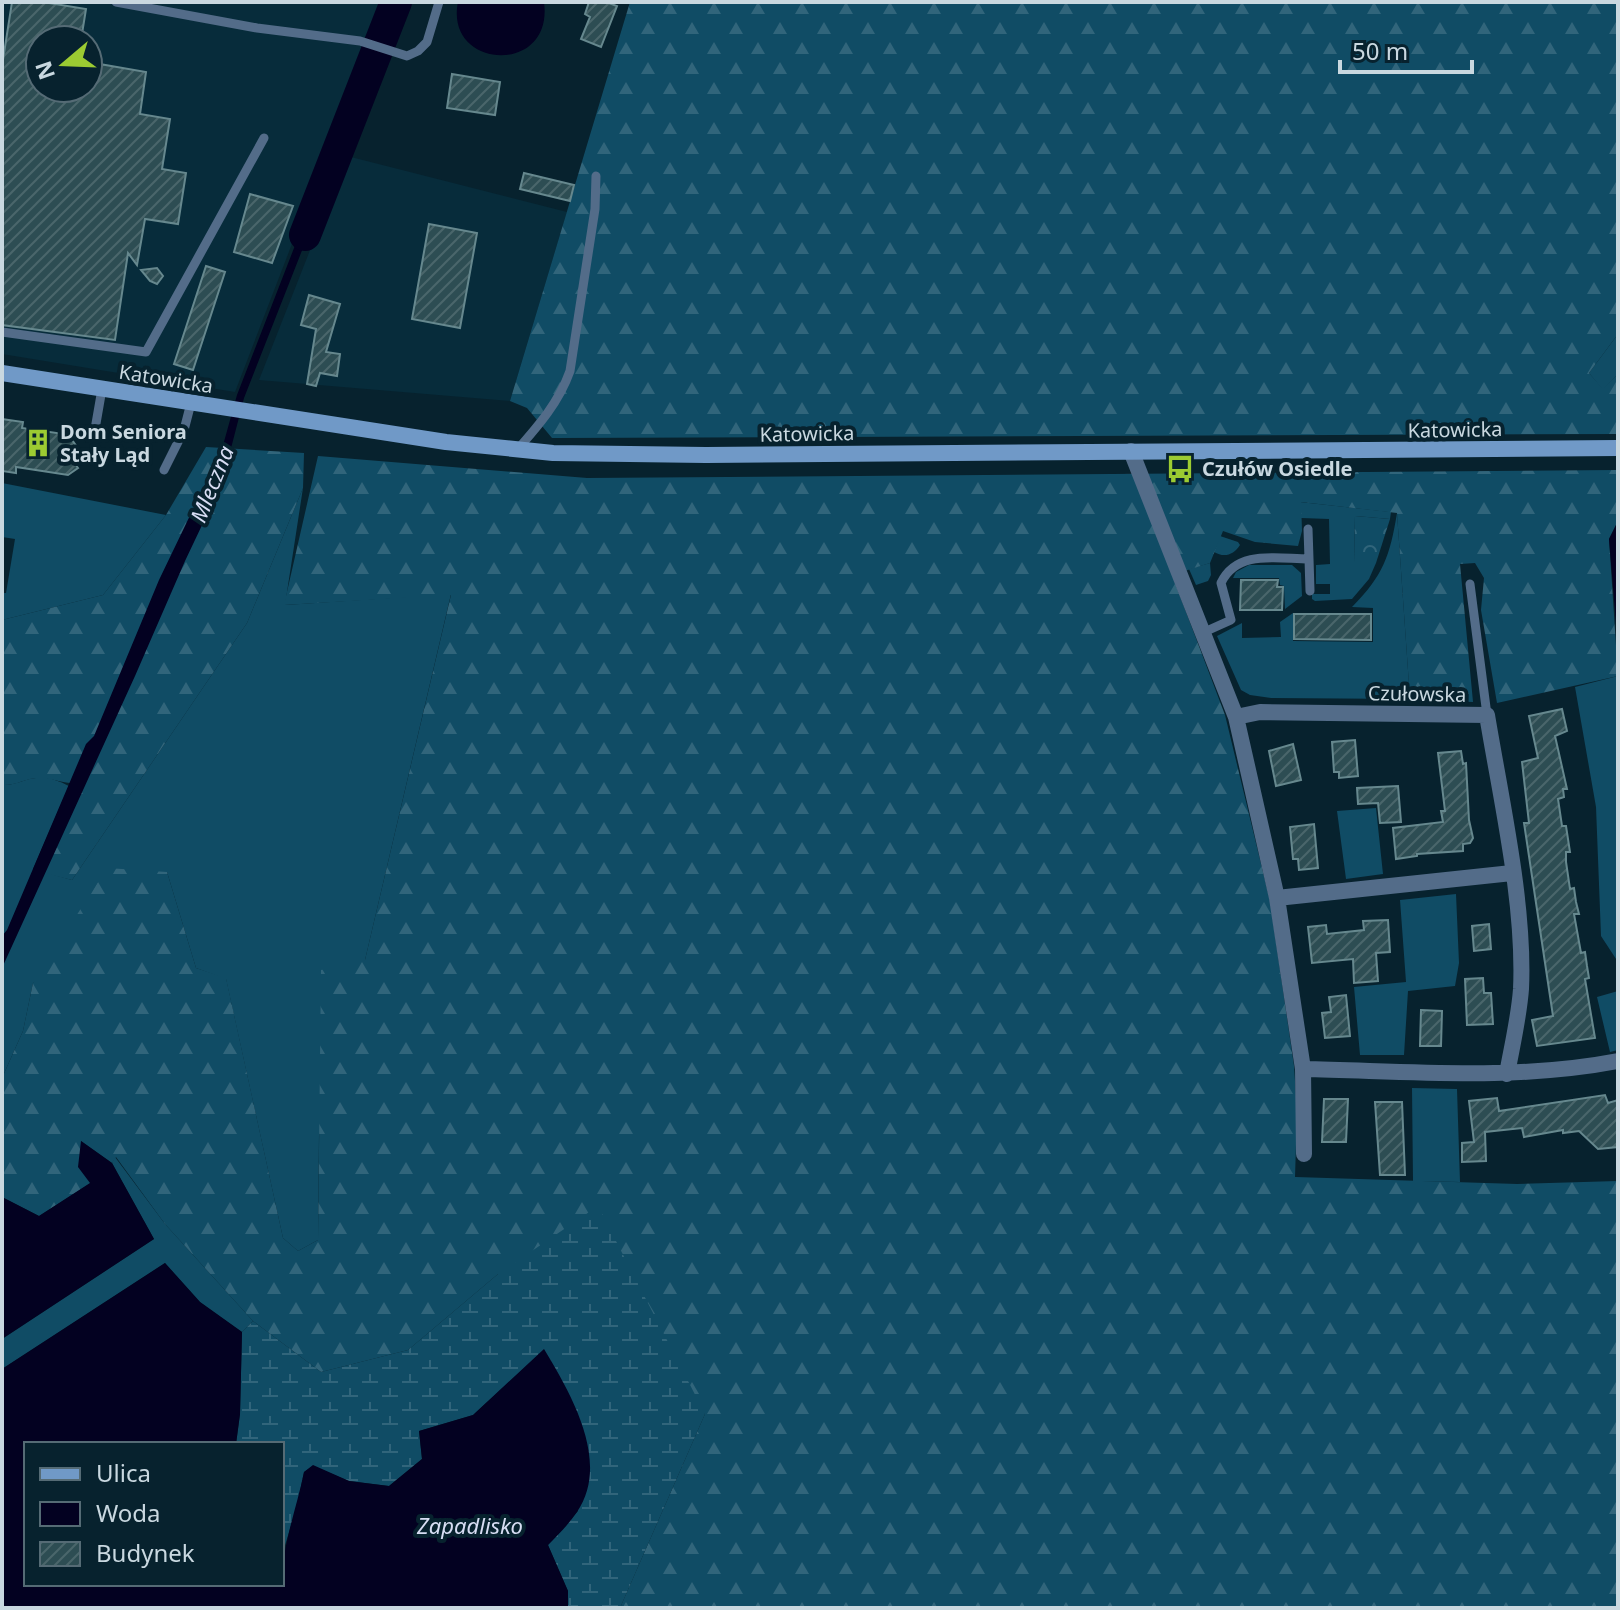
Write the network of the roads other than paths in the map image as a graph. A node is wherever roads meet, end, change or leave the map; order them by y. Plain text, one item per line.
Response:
1 (116, 2) edge
2 (439, 2) edge
3 (264, 138) dead end
4 (596, 176) dead end
5 (2, 332) edge
6 (2, 373) edge
7 (102, 389) junction
8 (191, 403) junction
9 (94, 435) dead end
10 (1618, 448) edge
11 (517, 450) junction
12 (1131, 451) junction
13 (164, 470) dead end
14 (1308, 529) dead end
15 (1309, 559) junction
16 (1470, 584) dead end
17 (1310, 591) dead end
18 (1202, 633) junction
19 (1487, 715) junction
20 (1236, 717) junction
21 (1512, 873) junction
22 (1277, 898) junction
23 (1618, 1061) edge
24 (1303, 1069) junction
25 (1507, 1074) junction
26 (1304, 1154) dead end

1 - 2 lane
3 - 5 lane
4 - 11 lane
6 - 7 main road, Katowicka
7 - 8 main road, Katowicka
7 - 9 lane
8 - 11 main road, Katowicka
8 - 13 lane
10 - 12 main road, Katowicka
11 - 12 main road, Katowicka
12 - 18 street
14 - 15 lane
15 - 17 lane
15 - 18 lane
16 - 19 lane
18 - 20 street
19 - 20 street, Czułowska
19 - 21 street, Czułowska
20 - 22 street
21 - 22 street
21 - 25 street, Czułowska
22 - 24 street
23 - 25 street
24 - 25 street
24 - 26 street

